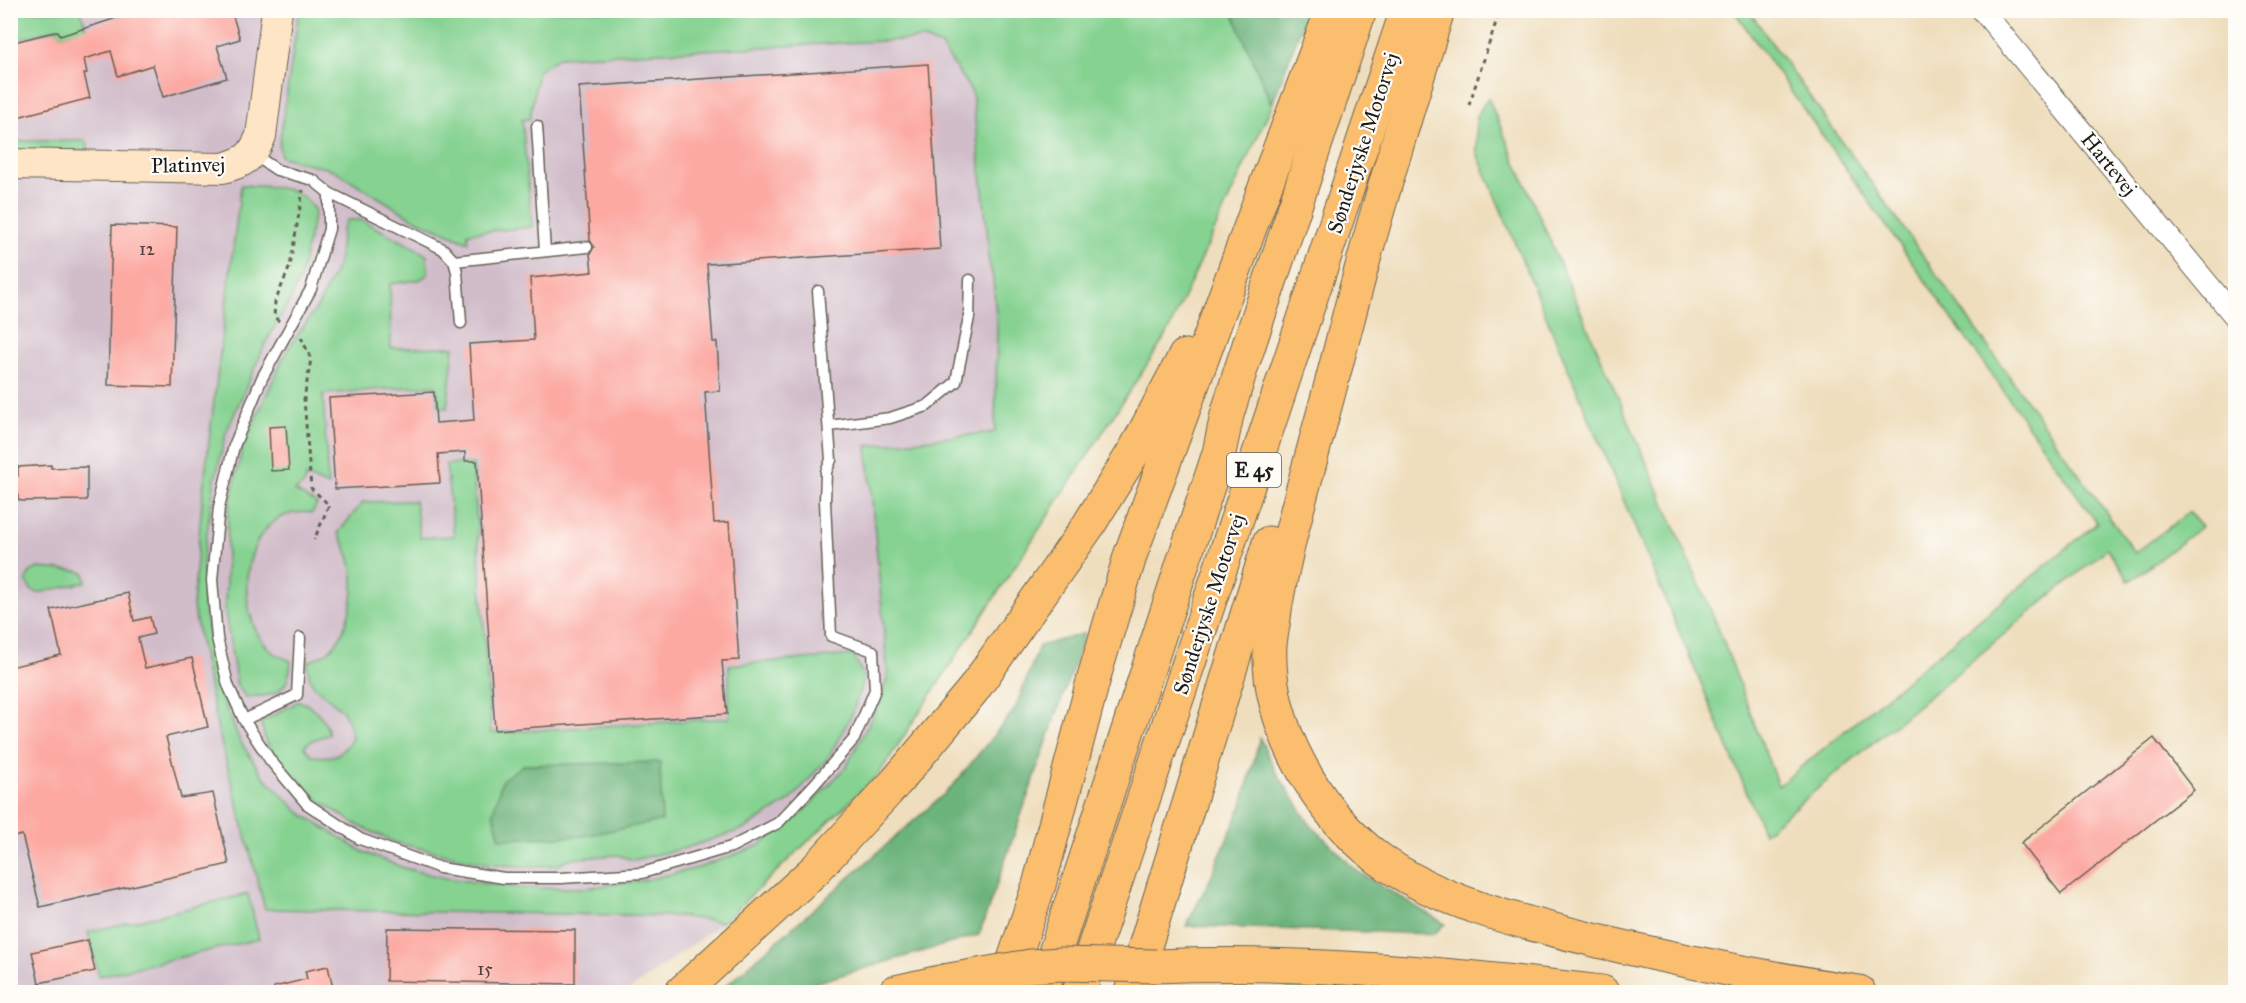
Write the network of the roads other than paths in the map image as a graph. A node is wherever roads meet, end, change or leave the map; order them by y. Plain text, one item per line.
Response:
1 (277, 10) edge
2 (1332, 10) edge
3 (1360, 10) edge
4 (1407, 10) edge
5 (1438, 10) edge
6 (1982, 10) edge
7 (537, 126) dead end
8 (253, 154) junction
9 (10, 164) edge
10 (329, 193) junction
11 (1259, 203) junction
12 (1374, 222) junction
13 (587, 247) dead end
14 (545, 252) junction
15 (454, 261) junction
16 (970, 280) dead end
17 (818, 291) dead end
18 (2235, 318) edge
19 (461, 323) dead end
20 (829, 426) junction
21 (300, 638) dead end
22 (244, 720) junction
23 (1156, 966) junction
24 (682, 993) edge
25 (895, 993) edge
26 (984, 993) edge
27 (1003, 993) edge
28 (1042, 993) edge
29 (1079, 993) edge
30 (1131, 993) edge
31 (1602, 993) edge
32 (1858, 993) edge

1 - 8 street, Platinvej
2 - 11 highway
3 - 28 highway, Sønderjyske Motorvej / E 45
4 - 29 highway, Sønderjyske Motorvej / E 45
5 - 12 highway
6 - 18 street, Hartevej
7 - 14 lane
8 - 9 street, Platinvej
8 - 10 lane
10 - 15 lane
10 - 22 lane
11 - 24 highway
11 - 27 highway
12 - 30 highway
12 - 32 highway
13 - 14 lane
14 - 15 lane
15 - 19 lane
16 - 20 lane
17 - 20 lane
20 - 22 lane
21 - 22 lane
23 - 25 highway, bridge
23 - 26 highway, bridge
23 - 31 highway

